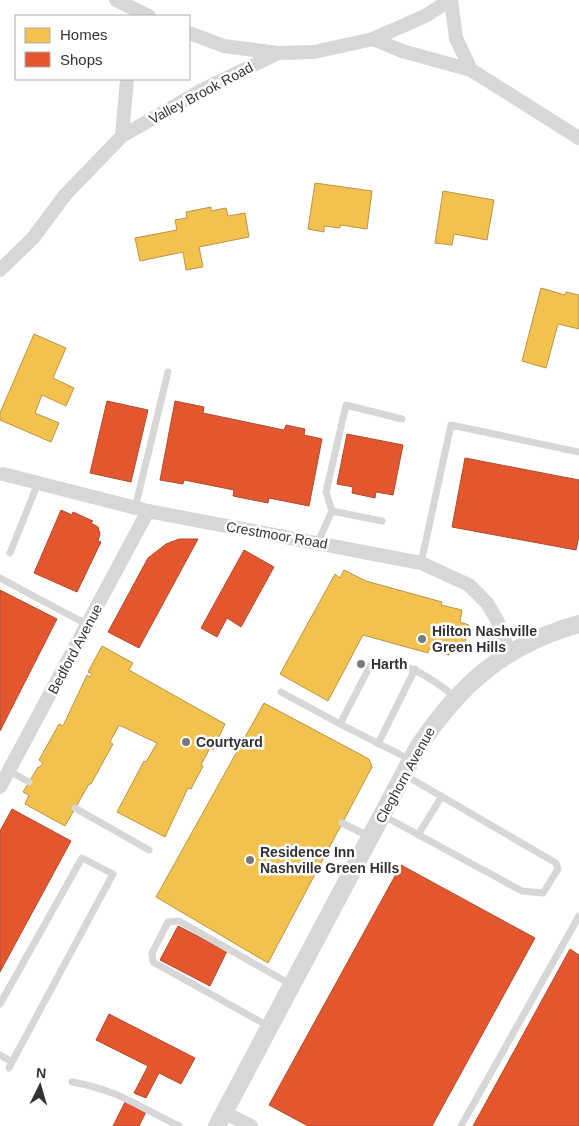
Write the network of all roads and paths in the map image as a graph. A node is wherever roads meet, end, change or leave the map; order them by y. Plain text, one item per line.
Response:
1 (451, 0) edge
2 (117, 1) edge
3 (122, 15) edge
4 (147, 15) edge
5 (190, 34) edge
6 (373, 40) junction
7 (278, 53) junction
8 (471, 70) junction
9 (127, 80) edge
10 (122, 136) junction
11 (579, 138) edge
12 (0, 270) edge
13 (168, 372) dead end
14 (402, 419) dead end
15 (579, 452) edge
16 (3, 474) dead end
17 (38, 483) junction
18 (142, 509) junction
19 (332, 511) junction
20 (382, 520) dead end
21 (318, 542) junction
22 (10, 553) dead end
23 (421, 563) junction
24 (0, 578) edge
25 (579, 624) edge
26 (88, 625) junction
27 (510, 654) junction
28 (415, 669) junction
29 (281, 692) dead end
30 (455, 697) junction
31 (340, 724) junction
32 (378, 744) junction
33 (407, 767) junction
34 (9, 771) junction
35 (29, 782) dead end
36 (0, 787) edge
37 (442, 796) junction
38 (75, 808) dead end
39 (382, 815) junction
40 (342, 823) dead end
41 (418, 835) junction
42 (370, 838) junction
43 (149, 850) dead end
44 (579, 916) edge
45 (293, 985) junction
46 (0, 1004) edge
47 (270, 1027) junction
48 (0, 1055) edge
49 (72, 1082) dead end
50 (221, 1119) edge
51 (179, 1126) edge
52 (251, 1126) edge
53 (461, 1126) edge

1 - 6 street, Valley Brook Road
1 - 8 street
2 - 3 street
2 - 4 street
5 - 7 street
6 - 7 street, Valley Brook Road
6 - 8 street
7 - 10 street, Valley Brook Road
8 - 11 street
9 - 10 street
10 - 12 street, Valley Brook Road
13 - 18 lane
14 - 19 lane
15 - 23 lane
16 - 17 street, Crestmoor Road
17 - 18 street, Crestmoor Road
17 - 22 lane
18 - 21 street, Crestmoor Road
18 - 26 street, Bedford Avenue
19 - 20 lane
19 - 21 lane
21 - 23 street, Crestmoor Road
23 - 27 street, Crestmoor Road
24 - 26 lane
25 - 27 street, Cleghorn Avenue
26 - 34 street, Bedford Avenue
27 - 30 street, Cleghorn Avenue
28 - 30 lane
28 - 31 lane
28 - 32 lane
29 - 31 lane
30 - 33 street, Cleghorn Avenue
31 - 32 lane
32 - 33 lane
33 - 37 lane
33 - 39 street, Cleghorn Avenue
34 - 35 lane
34 - 36 street, Bedford Avenue
37 - 41 lane
37 - 41 lane
38 - 43 lane
39 - 41 lane
39 - 42 street, Cleghorn Avenue
40 - 42 lane
42 - 45 street, Cleghorn Avenue
44 - 53 lane
45 - 47 street, Cleghorn Avenue
45 - 47 lane
46 - 48 lane
47 - 50 street, Cleghorn Avenue
49 - 51 lane
50 - 52 street

